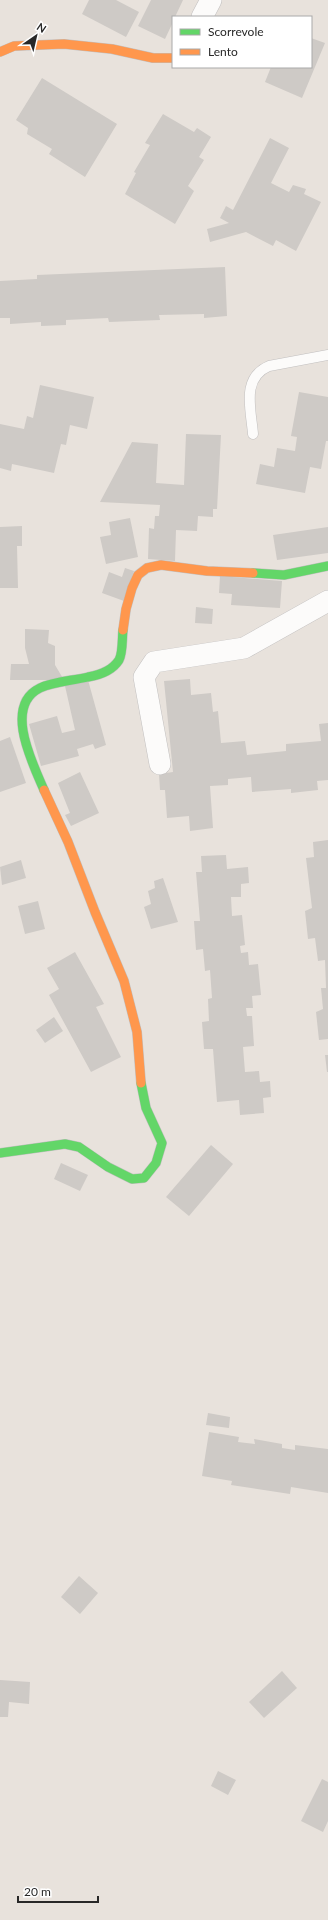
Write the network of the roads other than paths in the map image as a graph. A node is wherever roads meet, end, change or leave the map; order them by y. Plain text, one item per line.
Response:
1 (211, 0) edge
2 (203, 16) edge
3 (0, 52) edge
4 (172, 58) edge
5 (328, 355) edge
6 (253, 434) dead end
7 (328, 566) edge
8 (328, 601) edge
9 (160, 764) dead end
10 (0, 1153) edge

1 - 2 street
3 - 4 street
5 - 6 lane
7 - 10 street
8 - 9 street

